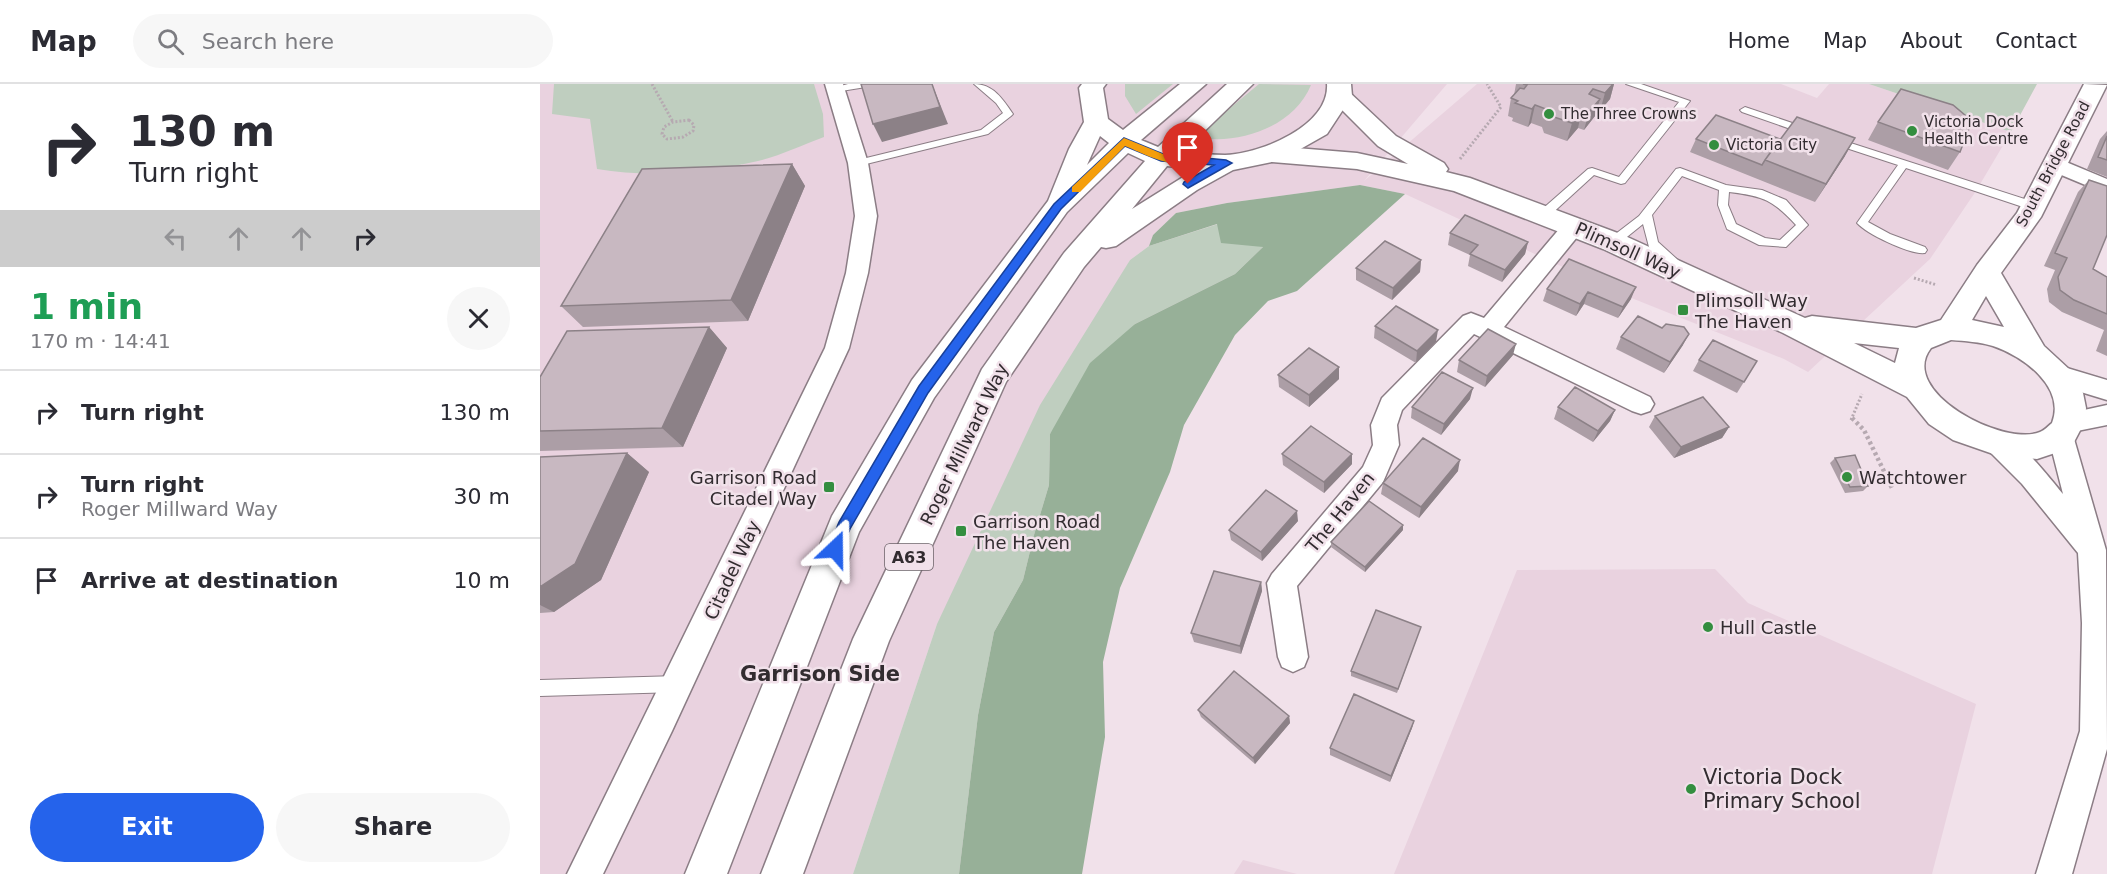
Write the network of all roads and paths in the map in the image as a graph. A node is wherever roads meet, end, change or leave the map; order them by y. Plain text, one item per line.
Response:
1 (652, 84) edge
2 (866, 84) edge
3 (979, 84) edge
4 (1094, 84) edge
5 (1194, 84) edge
6 (1241, 84) edge
7 (1487, 84) edge
8 (1631, 84) edge
9 (2096, 84) edge
10 (834, 87) edge
11 (1340, 90) edge
12 (1745, 110) dead end
13 (674, 122) junction
14 (1096, 122) junction
15 (1124, 142) junction
16 (1272, 154) junction
17 (1161, 158) junction
18 (858, 163) junction
19 (1226, 163) junction
20 (1904, 164) junction
21 (2054, 164) junction
22 (1453, 180) junction
23 (2107, 187) edge
24 (1724, 188) junction
25 (1058, 206) junction
26 (2033, 206) junction
27 (1542, 215) junction
28 (1647, 216) junction
29 (1574, 226) junction
30 (1613, 242) junction
31 (1921, 250) dead end
32 (1074, 260) junction
33 (1986, 272) junction
34 (1914, 278) dead end
35 (1695, 280) junction
36 (1937, 285) dead end
37 (1472, 322) junction
38 (1792, 325) junction
39 (1951, 329) junction
40 (1921, 340) junction
41 (2034, 354) junction
42 (2057, 375) junction
43 (1916, 388) junction
44 (1858, 390) dead end
45 (2107, 390) edge
46 (1641, 404) dead end
47 (2107, 415) edge
48 (2065, 428) junction
49 (1999, 444) junction
50 (1892, 488) dead end
51 (2092, 550) junction
52 (1293, 657) dead end
53 (678, 684) junction
54 (540, 688) edge
55 (585, 874) edge
56 (706, 874) edge
57 (782, 874) edge
58 (2054, 874) edge

1 - 13 path
2 - 10 lane
3 - 18 lane
4 - 14 main road
5 - 15 main road
6 - 17 main road, Roger Millward Way / A63
7 - 22 path
8 - 27 lane
9 - 21 main road, South Bridge Road
10 - 18 street, Citadel Way
11 - 16 main road
11 - 22 main road, Plimsoll Way
12 - 20 lane
13 - 13 path
14 - 15 main road
14 - 25 main road
15 - 17 main road
15 - 25 main road
16 - 19 main road
16 - 22 main road, Plimsoll Way
17 - 19 main road
17 - 32 main road, Roger Millward Way / A63
18 - 53 street, Citadel Way
19 - 32 main road, Roger Millward Way / A63
20 - 26 lane
20 - 31 lane
21 - 23 street
21 - 26 main road, South Bridge Road
22 - 27 main road, Plimsoll Way
24 - 24 lane
24 - 28 lane
25 - 56 main road
26 - 33 main road, South Bridge Road
27 - 29 main road, Plimsoll Way
28 - 30 lane
28 - 35 lane
29 - 30 main road, Plimsoll Way
29 - 37 street, The Haven
30 - 35 main road, Plimsoll Way
32 - 57 main road, Roger Millward Way / A63
33 - 39 main road, South Bridge Road
33 - 41 main road
34 - 36 path
35 - 38 main road, Plimsoll Way
37 - 46 street
37 - 52 street, The Haven
38 - 40 main road, Plimsoll Way
38 - 43 main road, Plimsoll Way
39 - 40 main road
39 - 41 main road
40 - 43 main road
41 - 42 main road
42 - 45 street
42 - 48 main road
43 - 49 main road
44 - 50 path
47 - 48 street
48 - 49 main road
48 - 51 street
49 - 51 street
51 - 58 street
53 - 54 lane
53 - 55 street, Citadel Way

